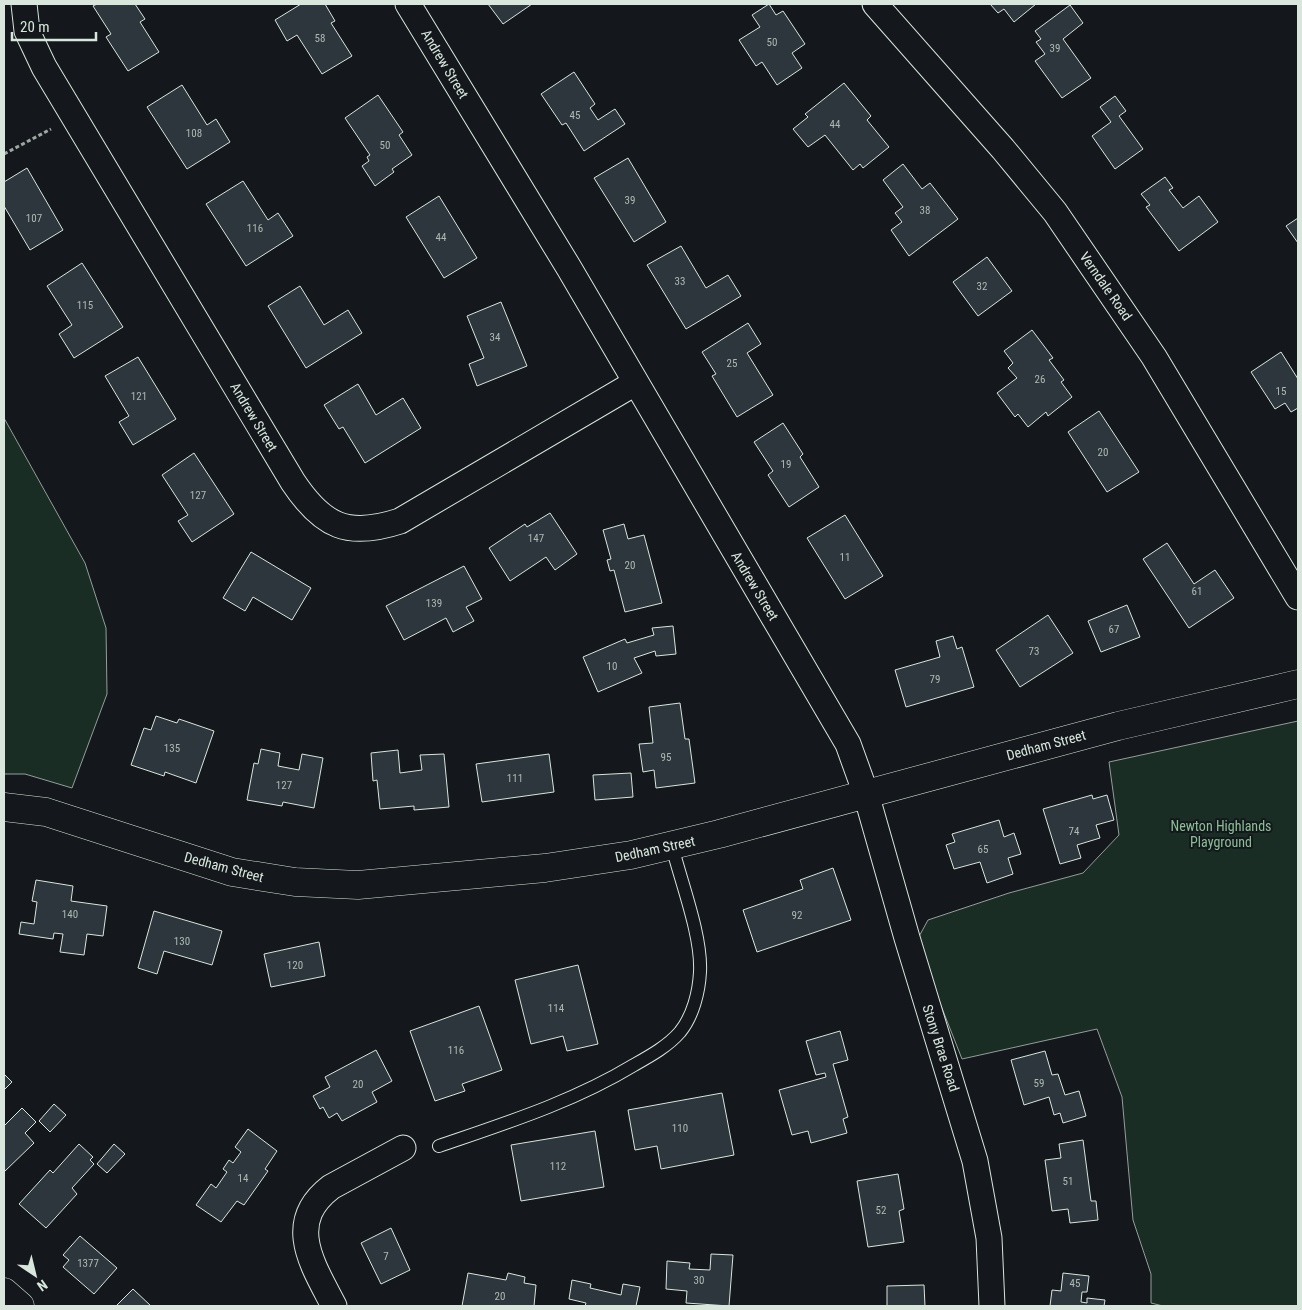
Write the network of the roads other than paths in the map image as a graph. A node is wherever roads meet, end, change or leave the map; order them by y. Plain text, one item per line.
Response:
1 (24, 4) edge
2 (408, 4) edge
3 (875, 4) edge
4 (635, 383) junction
5 (1298, 597) edge
6 (1298, 684) edge
7 (866, 794) junction
8 (4, 807) edge
9 (672, 846) junction
10 (439, 1146) dead end
11 (403, 1148) dead end
12 (4, 1292) edge
13 (20, 1306) edge
14 (334, 1306) edge
15 (992, 1306) edge

1 - 4 street, Andrew Street
2 - 4 street, Andrew Street
3 - 5 street, Verndale Road
4 - 7 street, Andrew Street
6 - 7 main road, Dedham Street
7 - 9 main road, Dedham Street
7 - 15 street, Stony Brae Road
8 - 9 main road, Dedham Street
9 - 10 lane
11 - 14 street
12 - 13 main road

